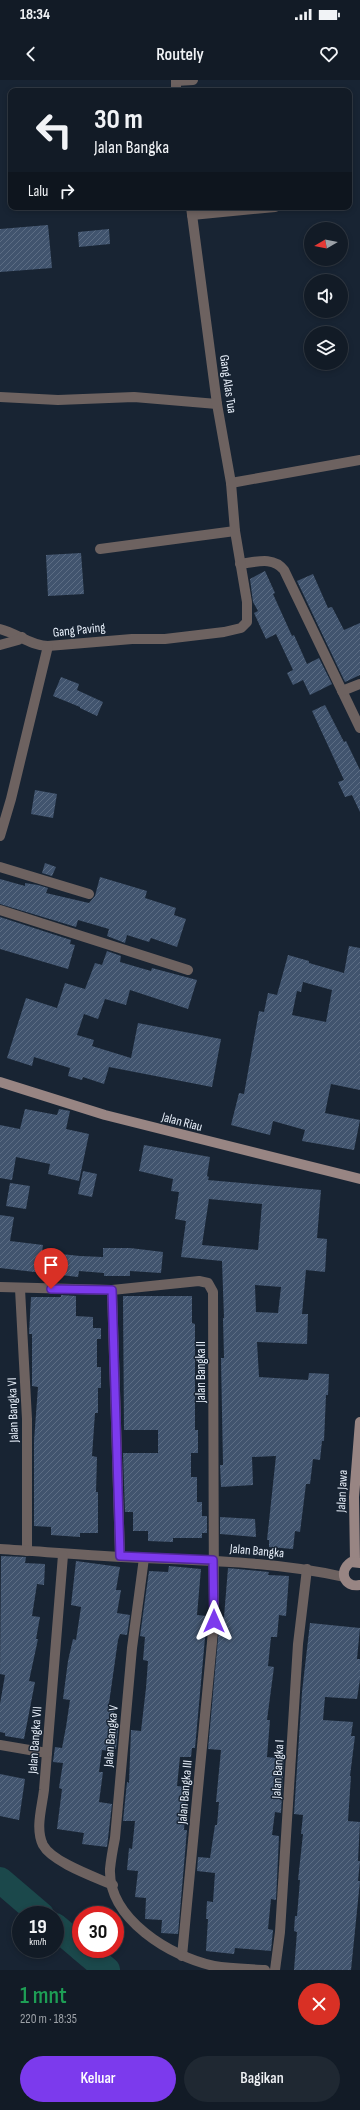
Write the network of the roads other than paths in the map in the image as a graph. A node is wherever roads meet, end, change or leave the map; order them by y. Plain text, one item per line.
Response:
1 (193, 80) edge
2 (176, 84) edge
3 (212, 210) edge
4 (191, 211) edge
5 (0, 397) edge
6 (217, 404) junction
7 (360, 460) edge
8 (231, 483) junction
9 (236, 531) junction
10 (100, 549) dead end
11 (240, 564) junction
12 (0, 629) edge
13 (22, 637) junction
14 (0, 646) edge
15 (48, 646) junction
16 (360, 684) edge
17 (342, 691) junction
18 (360, 728) edge
19 (0, 836) edge
20 (0, 867) edge
21 (89, 894) dead end
22 (0, 910) edge
23 (188, 970) dead end
24 (0, 1082) edge
25 (360, 1179) edge
26 (0, 1287) edge
27 (20, 1289) junction
28 (112, 1290) junction
29 (360, 1422) edge
30 (0, 1549) edge
31 (28, 1551) junction
32 (63, 1555) junction
33 (120, 1556) junction
34 (144, 1558) junction
35 (213, 1560) junction
36 (358, 1562) edge
37 (307, 1569) junction
38 (344, 1578) junction
39 (360, 1585) edge
40 (0, 1745) edge
41 (47, 1753) junction
42 (113, 1885) junction
43 (182, 1956) junction
44 (266, 1970) edge
45 (275, 1970) edge

1 - 2 street
3 - 4 street
4 - 6 street, Gang Alas Tua
5 - 6 street
6 - 8 street, Gang Alas Tua
7 - 8 street
8 - 9 street, Gang Alas Tua
9 - 10 street
9 - 11 street, Gang Alas Tua
11 - 15 street, Gang Paving
11 - 17 street
12 - 13 street
13 - 14 street
13 - 15 street
15 - 19 street, Gang Paving
16 - 17 street
17 - 18 street
20 - 21 street
22 - 23 street
24 - 25 main road, Jalan Riau
26 - 27 street
27 - 28 street
27 - 31 street, Jalan Bangka VI
28 - 33 street
28 - 35 street, Jalan Bangka II
29 - 36 main road, Jalan Jawa
30 - 31 street, Jalan Bangka
31 - 32 street, Jalan Bangka
32 - 33 street, Jalan Bangka
32 - 41 street, Jalan Bangka VII
33 - 34 street, Jalan Bangka
34 - 35 street, Jalan Bangka
34 - 42 street, Jalan Bangka V
35 - 37 street, Jalan Bangka
35 - 43 street, Jalan Bangka III
36 - 38 main road
37 - 38 street, Jalan Bangka
37 - 45 street, Jalan Bangka I
38 - 39 main road
40 - 41 street
41 - 42 street, Jalan Bangka VII
42 - 43 street, Jalan Bangka V
43 - 44 street

